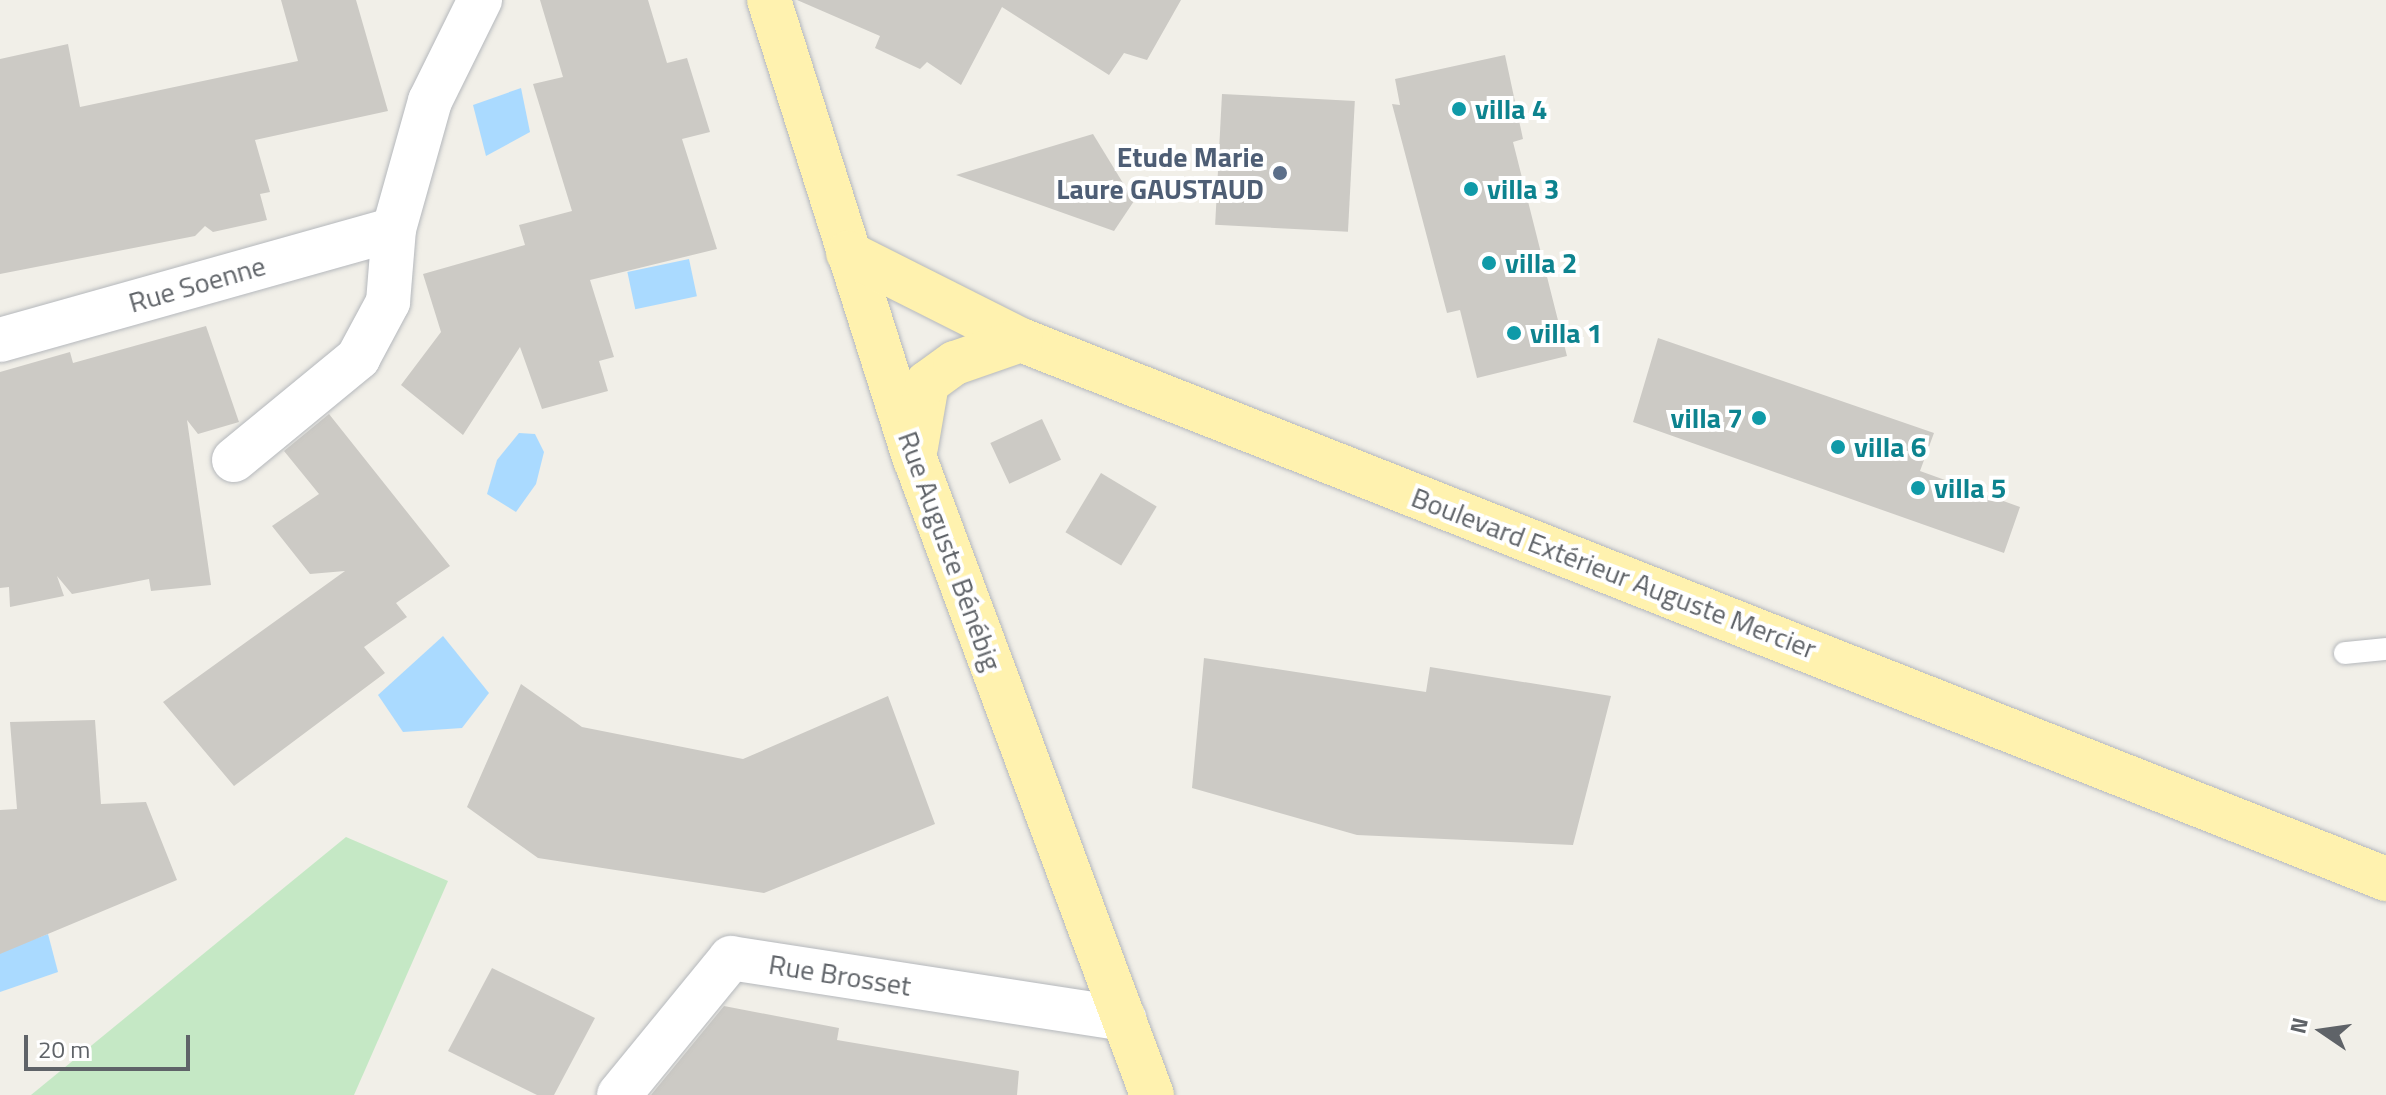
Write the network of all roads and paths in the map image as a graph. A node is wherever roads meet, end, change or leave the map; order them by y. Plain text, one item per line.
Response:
1 (480, 0) edge
2 (769, 0) edge
3 (394, 229) junction
4 (848, 253) junction
5 (0, 340) edge
6 (1021, 340) junction
7 (915, 459) junction
8 (234, 460) dead end
9 (2386, 649) edge
10 (2345, 653) dead end
11 (2386, 879) edge
12 (1124, 1019) junction
13 (619, 1095) edge
14 (1152, 1095) edge

1 - 3 street
2 - 4 main road, Rue Auguste Bénébig
3 - 5 street, Rue Soenne
3 - 8 street
4 - 6 main road, Boulevard Extérieur Auguste Mercier
4 - 7 main road, Rue Auguste Bénébig
6 - 7 main road
6 - 11 main road, Boulevard Extérieur Auguste Mercier
7 - 12 main road, Rue Auguste Bénébig
9 - 10 lane
12 - 13 street, Rue Brosset
12 - 14 main road, Rue Auguste Bénébig

